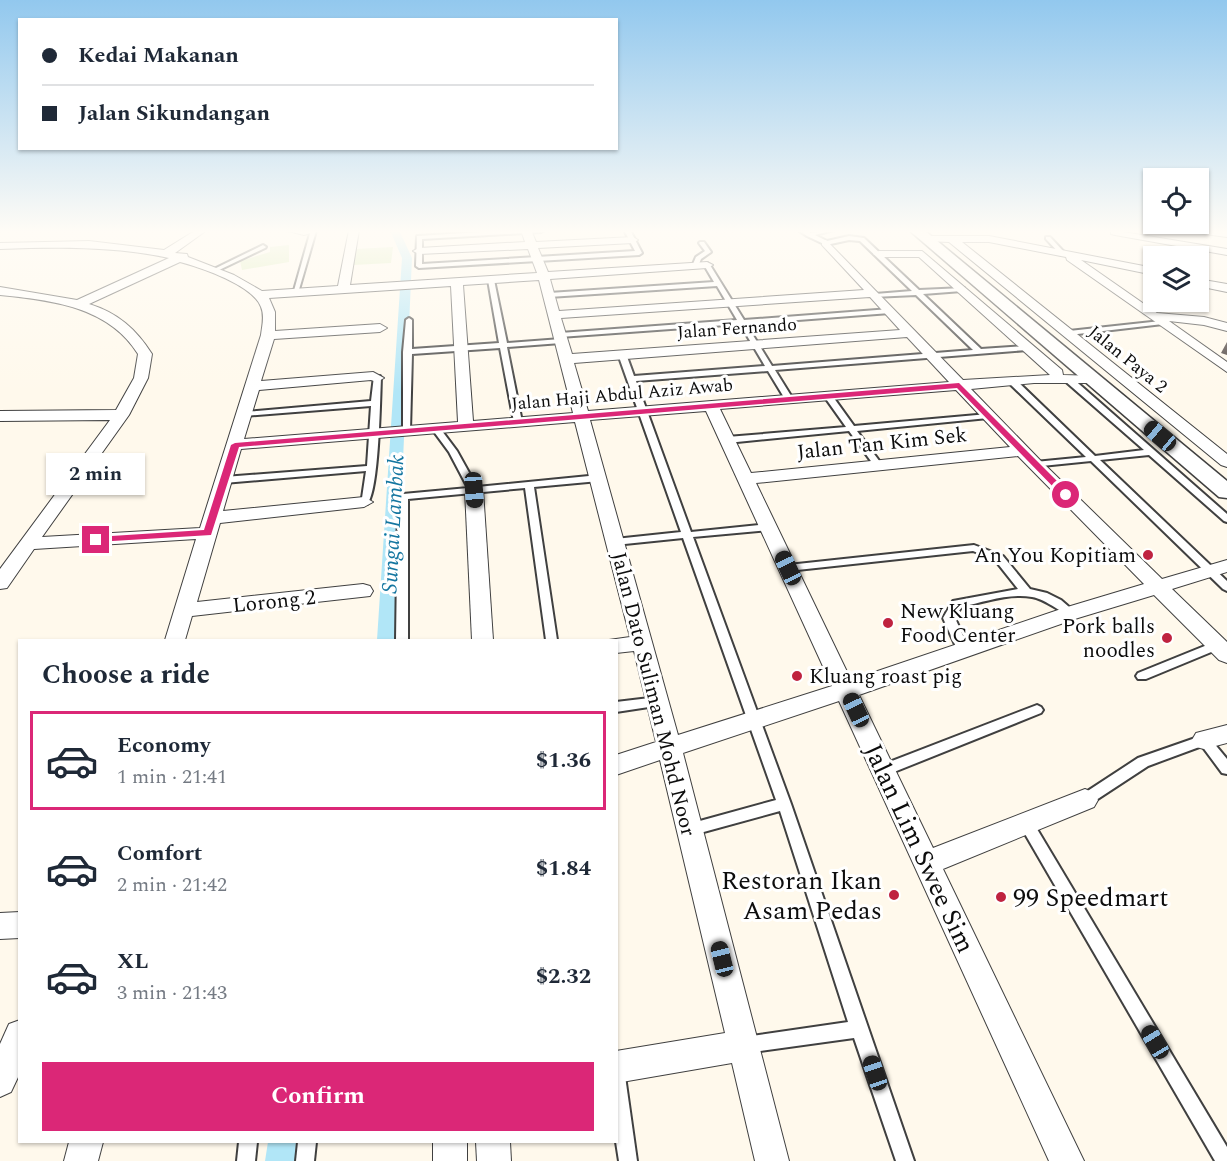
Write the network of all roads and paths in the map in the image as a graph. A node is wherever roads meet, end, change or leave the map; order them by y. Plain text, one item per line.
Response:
1 (122, 284) edge
2 (241, 284) edge
3 (297, 284) edge
4 (344, 284) edge
5 (424, 284) edge
6 (457, 284) edge
7 (492, 284) edge
8 (544, 284) edge
9 (545, 284) edge
10 (546, 284) edge
11 (551, 284) edge
12 (556, 284) edge
13 (718, 284) edge
14 (866, 284) edge
15 (910, 284) edge
16 (956, 284) edge
17 (976, 284) edge
18 (1008, 284) edge
19 (1106, 284) edge
20 (1209, 284) edge
21 (1227, 288) edge
22 (962, 289) junction
23 (343, 290) junction
24 (0, 291) edge
25 (918, 292) junction
26 (295, 293) junction
27 (874, 294) junction
28 (260, 295) junction
29 (729, 303) junction
30 (77, 305) junction
31 (890, 311) junction
32 (409, 320) dead end
33 (1156, 320) junction
34 (742, 323) junction
35 (1227, 327) edge
36 (380, 328) dead end
37 (910, 333) junction
38 (1069, 333) junction
39 (268, 335) junction
40 (506, 345) junction
41 (756, 345) junction
42 (461, 348) junction
43 (1027, 348) junction
44 (978, 351) junction
45 (407, 352) junction
46 (622, 354) junction
47 (930, 355) junction
48 (770, 368) junction
49 (1227, 368) edge
50 (1075, 375) junction
51 (377, 378) joint
52 (631, 379) junction
53 (1012, 381) junction
54 (253, 386) junction
55 (959, 386) junction
56 (828, 396) junction
57 (789, 399) junction
58 (375, 403) junction
59 (711, 406) junction
60 (643, 412) junction
61 (244, 414) junction
62 (121, 415) junction
63 (0, 416) edge
64 (988, 416) junction
65 (582, 417) junction
66 (519, 422) junction
67 (466, 426) junction
68 (851, 428) junction
69 (436, 429) junction
70 (392, 432) junction
71 (727, 440) junction
72 (235, 445) junction
73 (1023, 451) junction
74 (1152, 452) junction
75 (1095, 458) junction
76 (1227, 462) edge
77 (1035, 465) junction
78 (879, 466) junction
79 (371, 468) junction
80 (598, 478) junction
81 (746, 479) junction
82 (224, 480) junction
83 (529, 485) junction
84 (474, 490) junction
85 (1227, 492) edge
86 (364, 502) joint
87 (1227, 519) edge
88 (210, 525) junction
89 (768, 527) junction
90 (685, 535) junction
91 (615, 542) junction
92 (28, 544) junction
93 (788, 568) junction
94 (1219, 569) edge
95 (0, 583) edge
96 (1157, 585) junction
97 (1227, 587) edge
98 (363, 591) dead end
99 (1026, 591) junction
100 (185, 610) junction
101 (1071, 613) junction
102 (175, 639) edge
103 (402, 639) edge
104 (483, 639) edge
105 (552, 639) edge
106 (642, 643) junction
107 (618, 646) edge
108 (963, 649) junction
109 (1222, 650) edge
110 (1142, 676) dead end
111 (847, 690) junction
112 (658, 702) junction
113 (618, 707) edge
114 (1037, 710) dead end
115 (751, 721) junction
116 (1227, 734) edge
117 (1204, 740) junction
118 (668, 748) junction
119 (618, 764) edge
120 (1227, 769) edge
121 (884, 770) junction
122 (1085, 800) joint
123 (783, 804) junction
124 (1026, 823) junction
125 (689, 830) junction
126 (927, 863) junction
127 (18, 925) edge
128 (0, 926) edge
129 (859, 1029) junction
130 (18, 1040) edge
131 (744, 1045) junction
132 (618, 1066) edge
133 (0, 1081) edge
134 (618, 1090) edge
135 (86, 1143) edge
136 (248, 1143) edge
137 (307, 1143) edge
138 (450, 1143) edge
139 (493, 1143) edge
140 (81, 1161) edge
141 (246, 1161) edge
142 (305, 1161) edge
143 (450, 1161) edge
144 (494, 1161) edge
145 (628, 1161) edge
146 (772, 1161) edge
147 (906, 1161) edge
148 (1067, 1161) edge
149 (1225, 1161) edge

1 - 30 street
2 - 28 street
3 - 26 lane
4 - 23 street
5 - 23 street
6 - 42 street
7 - 40 lane
8 - 40 lane
9 - 65 street, Jalan Dato Suliman Mohd Noor
10 - 46 street, Jalan Fernando
11 - 34 lane
12 - 29 street
13 - 29 lane
14 - 27 street
15 - 25 lane
16 - 22 street
17 - 50 street
18 - 38 street, Jalan Paya 2
19 - 33 street
20 - 21 street
22 - 25 lane
22 - 43 street
23 - 26 street
24 - 30 street
25 - 27 lane
25 - 44 lane
26 - 28 street
27 - 29 street
27 - 31 street
28 - 39 street
29 - 34 lane
30 - 62 street
31 - 34 lane
31 - 37 street
32 - 45 lane
33 - 35 street
33 - 38 lane
33 - 49 street
34 - 41 lane
36 - 39 street
37 - 41 street, Jalan Fernando
37 - 47 street
38 - 76 street, Jalan Paya 2
39 - 54 street
40 - 42 lane
40 - 66 lane
41 - 46 street, Jalan Fernando
41 - 48 lane
42 - 45 lane
42 - 67 street
43 - 44 lane
43 - 50 street
44 - 47 lane
45 - 70 lane
46 - 52 lane
47 - 48 lane
47 - 55 street
48 - 52 lane
48 - 57 lane
50 - 53 street, Jalan Haji Abdul Aziz Awab
50 - 74 lane
50 - 85 street
51 - 54 street
51 - 58 lane
52 - 60 lane
53 - 55 street, Jalan Haji Abdul Aziz Awab
53 - 75 lane
54 - 61 street
55 - 56 street, Jalan Haji Abdul Aziz Awab
55 - 64 street
56 - 57 street, Jalan Haji Abdul Aziz Awab
56 - 68 lane
57 - 59 street, Jalan Haji Abdul Aziz Awab
58 - 61 lane
58 - 70 lane
59 - 60 street, Jalan Haji Abdul Aziz Awab
59 - 71 street, Jalan Lim Swee Sim
60 - 65 street, Jalan Haji Abdul Aziz Awab
60 - 90 lane
61 - 72 street
62 - 63 street
62 - 92 street
64 - 68 lane
64 - 73 street
65 - 66 street, Jalan Haji Abdul Aziz Awab
65 - 80 street, Jalan Dato Suliman Mohd Noor
66 - 67 street, Jalan Haji Abdul Aziz Awab
67 - 69 street, Jalan Haji Abdul Aziz Awab
68 - 71 lane
68 - 78 lane
69 - 70 street, Jalan Haji Abdul Aziz Awab
69 - 84 lane
70 - 72 street, Jalan Haji Abdul Aziz Awab
70 - 79 lane
71 - 81 street, Jalan Lim Swee Sim
72 - 82 street
73 - 77 street
73 - 78 street, Jalan Tan Kim Sek
74 - 75 lane
74 - 87 lane
75 - 77 lane
75 - 94 lane
77 - 96 street
78 - 81 street, Jalan Tan Kim Sek
79 - 82 lane
79 - 86 lane
80 - 83 lane
80 - 91 street, Jalan Dato Suliman Mohd Noor
81 - 89 street, Jalan Lim Swee Sim
82 - 88 street
83 - 84 lane
83 - 105 lane
84 - 103 lane
84 - 104 street
86 - 88 street
88 - 92 street
88 - 100 street
89 - 90 lane
89 - 93 street, Jalan Lim Swee Sim
90 - 91 lane
90 - 115 lane
91 - 106 street, Jalan Dato Suliman Mohd Noor
92 - 95 street
93 - 99 lane
93 - 111 street, Jalan Lim Swee Sim
94 - 96 street
94 - 97 lane
96 - 101 street
96 - 109 street
98 - 100 street, Lorong 2
99 - 101 lane
99 - 108 lane
100 - 102 street
101 - 108 street
106 - 107 street
106 - 112 street, Jalan Dato Suliman Mohd Noor
108 - 111 street
109 - 110 lane
111 - 115 street
111 - 121 street, Jalan Lim Swee Sim
112 - 113 lane
112 - 118 street, Jalan Dato Suliman Mohd Noor
114 - 121 lane
115 - 118 street
115 - 123 lane
116 - 117 street
117 - 120 lane
117 - 122 lane
118 - 119 street
118 - 125 street, Jalan Dato Suliman Mohd Noor
121 - 126 street, Jalan Lim Swee Sim
122 - 124 street
123 - 125 lane
123 - 129 lane
124 - 126 street
124 - 149 lane
125 - 131 street, Jalan Dato Suliman Mohd Noor
126 - 148 street, Jalan Lim Swee Sim
127 - 128 street
129 - 131 lane
129 - 147 lane
130 - 133 street
131 - 132 street
131 - 146 street, Jalan Dato Suliman Mohd Noor
134 - 145 lane
135 - 140 street
136 - 141 lane
137 - 142 lane
138 - 143 street
139 - 144 street

